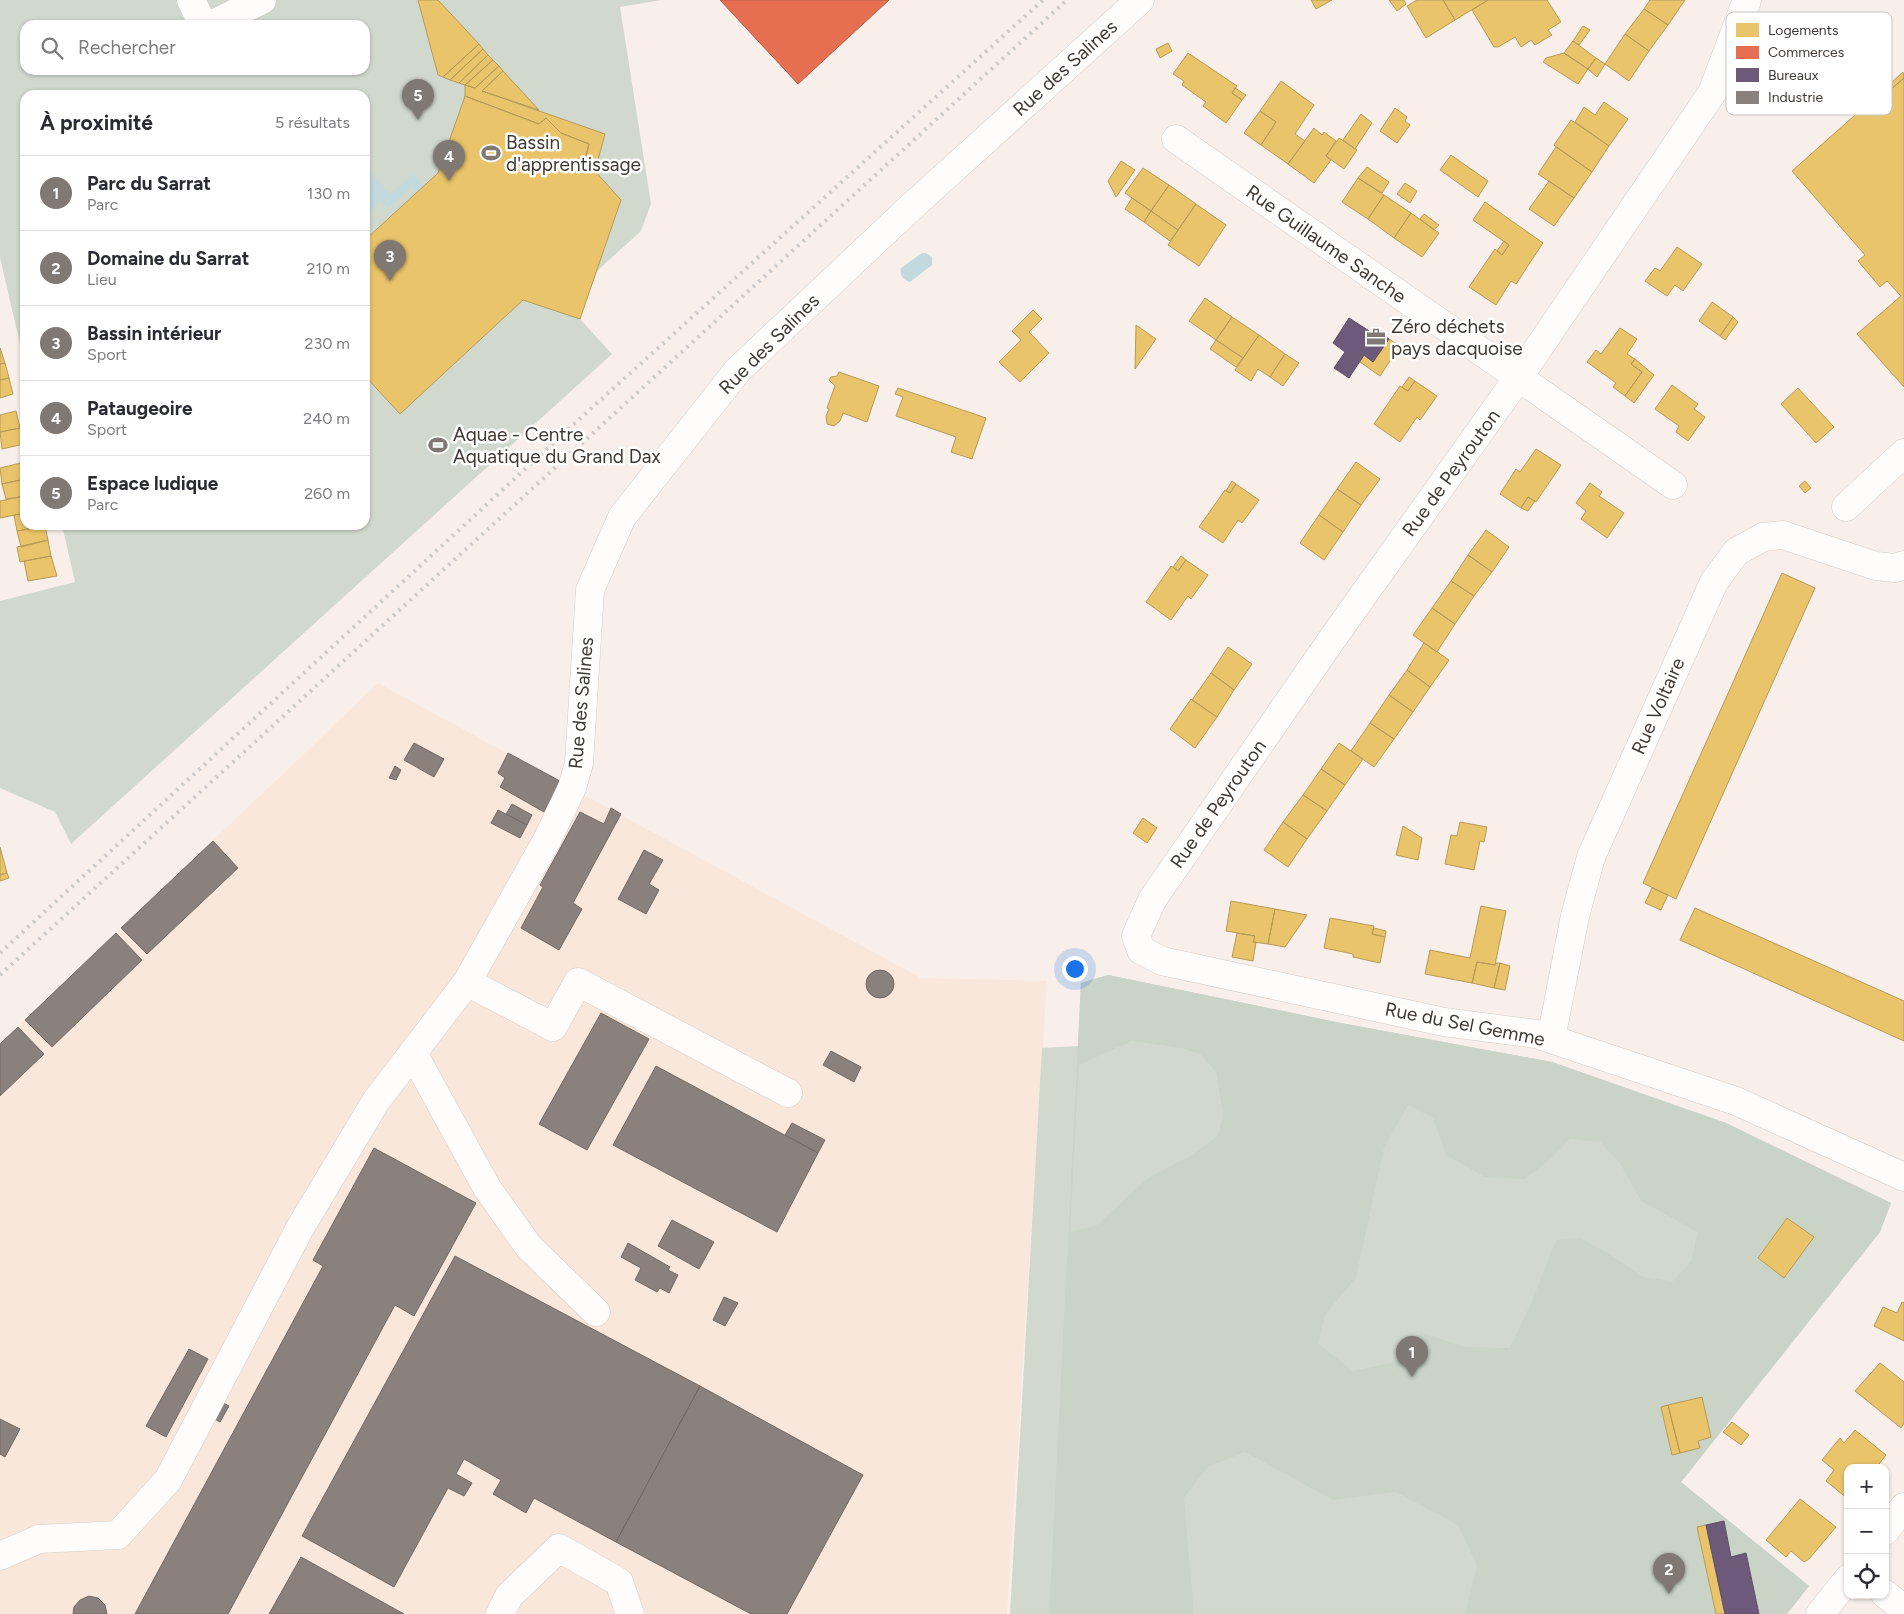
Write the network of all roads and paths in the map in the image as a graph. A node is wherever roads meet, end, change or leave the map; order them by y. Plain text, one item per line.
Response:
1 (192, 0) edge
2 (262, 0) edge
3 (1140, 0) edge
4 (1747, 0) edge
5 (1742, 12) edge
6 (201, 20) edge
7 (221, 20) edge
8 (1726, 56) edge
9 (1176, 139) dead end
10 (1518, 378) junction
11 (1904, 453) edge
12 (1673, 485) dead end
13 (1846, 507) dead end
14 (1904, 565) edge
15 (1136, 936) joint
16 (467, 982) junction
17 (1551, 1040) junction
18 (413, 1052) junction
19 (788, 1093) dead end
20 (1904, 1177) edge
21 (596, 1312) dead end
22 (1904, 1507) edge
23 (1889, 1526) edge
24 (0, 1556) edge
25 (1844, 1584) edge
26 (1889, 1597) edge
27 (1904, 1609) edge
28 (500, 1614) edge
29 (630, 1614) edge
30 (1820, 1614) edge

1 - 6 street
2 - 7 street
3 - 16 street, Rue des Salines
4 - 5 street, Rue de Peyrouton
8 - 10 street, Rue de Peyrouton
9 - 10 street, Rue Guillaume Sanche
10 - 12 street, Rue Guillaume Sanche
10 - 15 street, Rue de Peyrouton
11 - 13 street
14 - 17 street, Rue Voltaire
15 - 17 street, Rue du Sel Gemme
16 - 18 street, Rue des Salines
16 - 19 street
17 - 20 street, Rue du Sel Gemme
18 - 21 street
18 - 24 street, Rue des Salines
22 - 23 street
25 - 30 street
26 - 27 street
28 - 29 street

